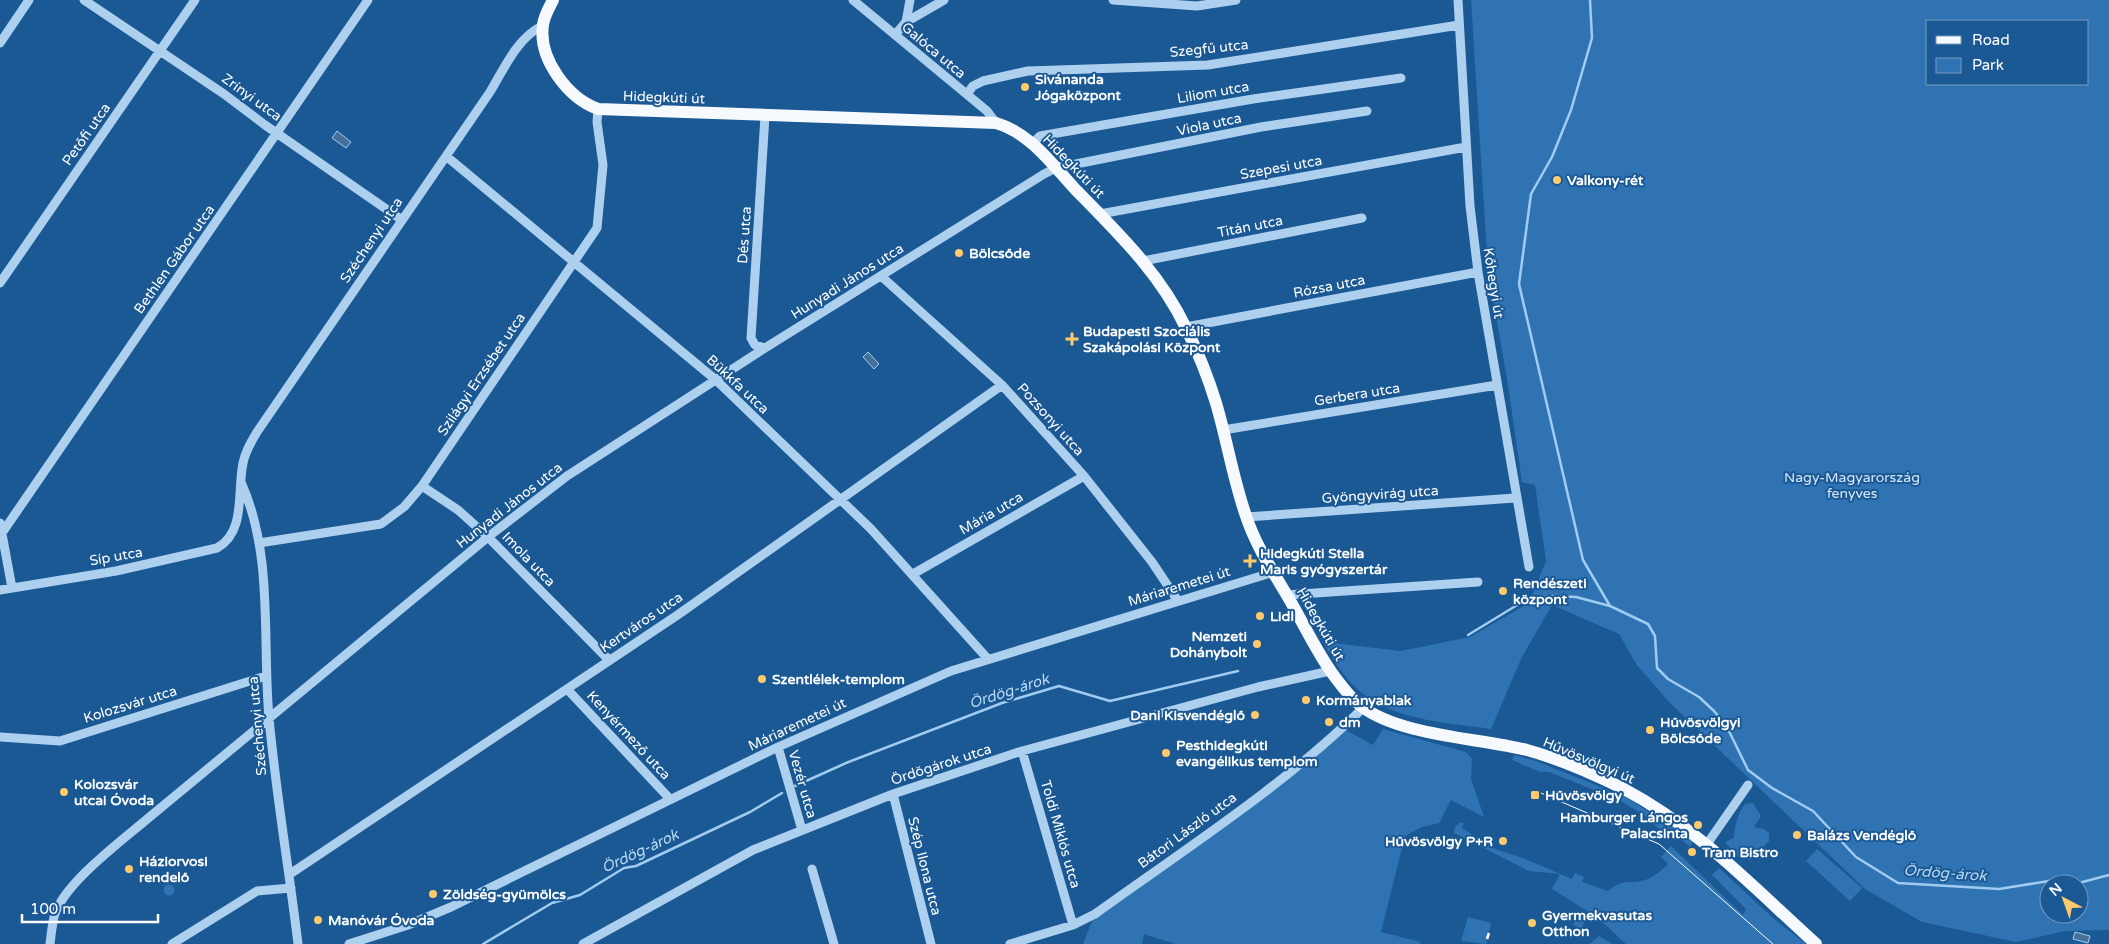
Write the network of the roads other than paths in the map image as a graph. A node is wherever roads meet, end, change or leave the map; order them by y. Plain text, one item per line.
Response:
1 (29, 0) edge
2 (84, 0) edge
3 (195, 0) edge
4 (368, 0) edge
5 (553, 0) edge
6 (853, 0) edge
7 (910, 0) edge
8 (944, 0) edge
9 (1113, 0) edge
10 (1236, 0) edge
11 (1458, 0) edge
12 (906, 22) junction
13 (1459, 25) junction
14 (542, 26) junction
15 (895, 35) junction
16 (0, 43) edge
17 (160, 50) junction
18 (1401, 78) dead end
19 (967, 94) junction
20 (598, 109) junction
21 (1367, 110) dead end
22 (765, 120) junction
23 (996, 123) junction
24 (278, 133) junction
25 (1033, 143) junction
26 (1466, 148) junction
27 (446, 156) junction
28 (1056, 168) junction
29 (1100, 214) junction
30 (1362, 218) dead end
31 (402, 220) junction
32 (1143, 261) junction
33 (574, 262) junction
34 (1478, 272) junction
35 (881, 276) junction
36 (0, 283) edge
37 (1186, 327) junction
38 (765, 348) junction
39 (716, 380) junction
40 (1002, 385) junction
41 (1496, 386) junction
42 (1223, 430) junction
43 (1084, 476) junction
44 (240, 480) junction
45 (422, 486) junction
46 (1516, 498) junction
47 (841, 500) junction
48 (238, 504) junction
49 (252, 506) junction
50 (1246, 518) junction
51 (0, 523) edge
52 (2, 533) junction
53 (232, 537) joint
54 (488, 538) junction
55 (259, 543) junction
56 (1529, 567) dead end
57 (1274, 572) junction
58 (913, 574) junction
59 (1478, 582) dead end
60 (12, 588) junction
61 (0, 590) edge
62 (1286, 595) junction
63 (1178, 601) junction
64 (987, 658) junction
65 (609, 660) junction
66 (1330, 671) junction
67 (266, 676) junction
68 (567, 689) junction
69 (1363, 708) junction
70 (269, 718) junction
71 (0, 737) edge
72 (778, 747) junction
73 (1022, 751) junction
74 (1748, 785) dead end
75 (893, 794) junction
76 (670, 799) junction
77 (802, 830) junction
78 (1706, 844) junction
79 (812, 869) dead end
80 (290, 874) junction
81 (291, 888) junction
82 (1073, 925) junction
83 (50, 944) edge
84 (172, 944) edge
85 (298, 944) edge
86 (349, 944) edge
87 (583, 944) edge
88 (834, 944) edge
89 (931, 944) edge
90 (1010, 944) edge
91 (1816, 944) edge

1 - 16 street
2 - 17 street, Zrínyi utca
3 - 17 street, Petőfi utca
4 - 24 street, Bethlen Gábor utca
5 - 14 main road
6 - 15 street, Galóca utca
7 - 12 street
8 - 12 street
9 - 10 street
11 - 13 street, Kőhegyi út
12 - 15 street
13 - 19 street, Szegfű utca
13 - 26 street, Kőhegyi út
14 - 20 main road, Hidegkúti út
14 - 27 street, Széchenyi utca
15 - 19 street, Galóca utca
17 - 24 street, Zrínyi utca
17 - 36 street, Petőfi utca
18 - 25 street, Liliom utca
19 - 23 street, Galóca utca
20 - 22 main road, Hidegkúti út
20 - 33 street, Szilágyi Erzsébet utca
21 - 28 street, Viola utca
22 - 23 main road, Hidegkúti út
22 - 38 street, Dés utca
23 - 25 main road, Hidegkúti út
24 - 31 street, Zrínyi utca
24 - 52 street, Bethlen Gábor utca
25 - 28 main road, Hidegkúti út
26 - 29 street, Szepesi utca
26 - 34 street, Kőhegyi út
27 - 31 street, Széchenyi utca
27 - 33 street, Bükkfa utca
28 - 29 main road, Hidegkúti út
28 - 35 street, Hunyadi János utca
29 - 32 main road, Hidegkúti út
30 - 32 street, Titán utca
31 - 44 street, Széchenyi utca
32 - 37 main road, Hidegkúti út
33 - 39 street, Bükkfa utca
33 - 45 street, Szilágyi Erzsébet utca
34 - 37 street, Rózsa utca
34 - 41 street, Kőhegyi út
35 - 38 street, Hunyadi János utca
35 - 40 street, Pozsonyi utca
37 - 42 main road, Hidegkúti út
38 - 39 street, Hunyadi János utca
39 - 47 street, Bükkfa utca
39 - 54 street, Hunyadi János utca
40 - 43 street, Pozsonyi utca
40 - 47 street, Kertváros utca
41 - 42 street, Gerbera utca
41 - 46 street, Kőhegyi út
42 - 50 main road, Hidegkúti út
43 - 58 street, Mária utca
43 - 63 street, Pozsonyi utca
44 - 48 street, Széchenyi utca
44 - 49 street, Széchenyi utca
45 - 54 street, Imola utca
45 - 55 street, Szilágyi Erzsébet utca
46 - 50 street, Gyöngyvirág utca
46 - 56 street, Kőhegyi út
47 - 58 street, Bükkfa utca
47 - 65 street, Kertváros utca
48 - 49 street
48 - 53 street, Széchenyi utca
49 - 55 street, Széchenyi utca
50 - 57 main road, Hidegkúti út
51 - 52 street
52 - 60 street
53 - 60 street, Síp utca
54 - 65 street, Imola utca
54 - 70 street, Hunyadi János utca
55 - 67 street, Széchenyi utca
57 - 62 main road, Hidegkúti út
57 - 63 street, Máriaremetei út
58 - 64 street, Bükkfa utca
59 - 62 street
60 - 61 street, Síp utca
62 - 66 main road, Hidegkúti út
63 - 64 street, Máriaremetei út
64 - 72 street, Máriaremetei út
65 - 68 street, Kertváros utca
66 - 69 main road, Hidegkúti út
66 - 73 street, Ördögárok utca
67 - 70 street, Széchenyi utca
67 - 71 street, Kolozsvár utca
68 - 76 street, Kenyérmező utca
68 - 80 street, Kertváros utca
69 - 78 main road, Hűvösvölgyi út
69 - 82 street, Bátori László utca
70 - 80 street, Széchenyi utca
70 - 83 street, Hunyadi János utca
72 - 76 street, Máriaremetei út
72 - 77 street, Vezér utca
73 - 75 street, Ördögárok utca
73 - 82 street, Toldi Miklós utca
74 - 78 street
75 - 77 street, Ördögárok utca
75 - 89 street, Szép Ilona utca
76 - 86 street, Máriaremetei út
77 - 87 street, Ördögárok utca
78 - 91 main road, Hűvösvölgyi út
79 - 88 street
80 - 81 street, Széchenyi utca
81 - 84 street
81 - 85 street, Széchenyi utca
82 - 90 street, Bátori László utca

